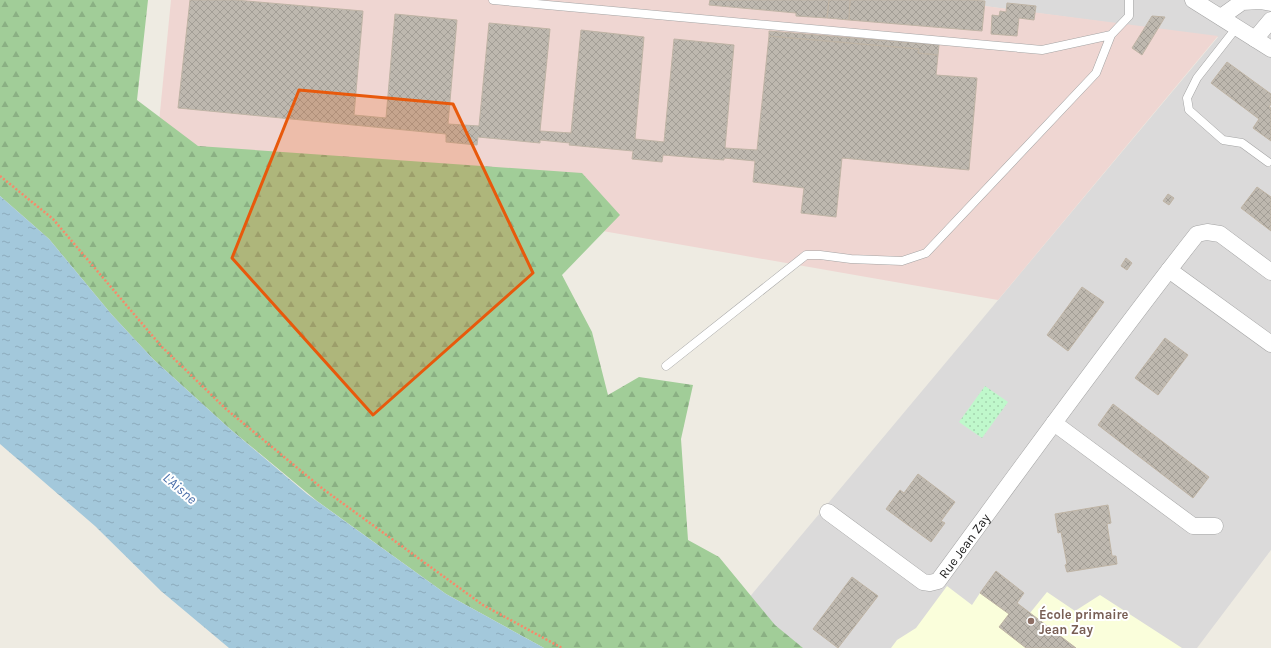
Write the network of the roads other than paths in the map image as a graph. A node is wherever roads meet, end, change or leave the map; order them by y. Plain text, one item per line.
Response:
1 (493, 0) edge
2 (1130, 0) edge
3 (1193, 0) edge
4 (1271, 3) edge
5 (1221, 17) junction
6 (1271, 20) edge
7 (1236, 27) junction
8 (1111, 35) junction
9 (1255, 39) junction
10 (1271, 49) edge
11 (1268, 162) dead end
12 (1168, 270) junction
13 (1271, 272) edge
14 (1271, 344) edge
15 (666, 366) dead end
16 (1054, 423) junction
17 (828, 512) dead end
18 (1215, 526) dead end

1 - 8 lane
2 - 8 lane
3 - 5 street
4 - 5 street
5 - 7 street
6 - 9 street
7 - 9 street
7 - 11 lane
8 - 15 lane
9 - 10 street
12 - 13 street, Rue Jean Zay
12 - 14 street
12 - 16 street, Rue Jean Zay
16 - 17 street, Rue Jean Zay
16 - 18 street

